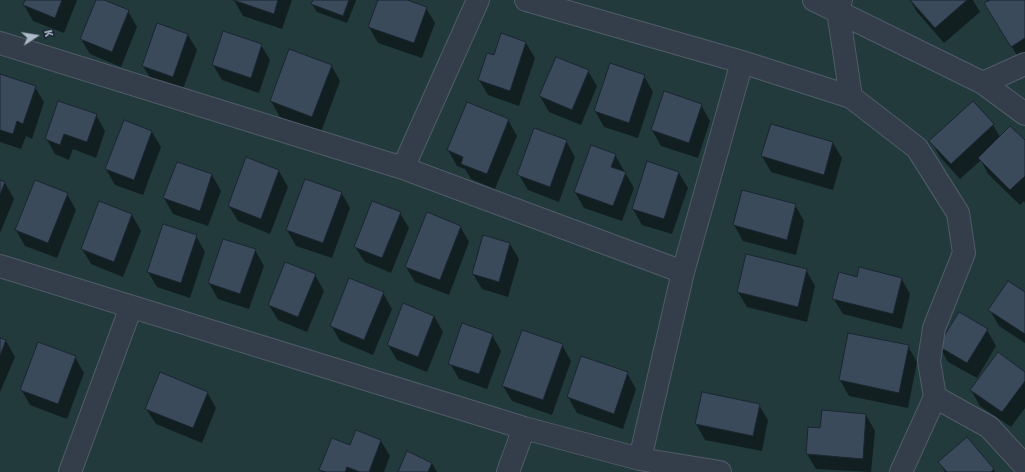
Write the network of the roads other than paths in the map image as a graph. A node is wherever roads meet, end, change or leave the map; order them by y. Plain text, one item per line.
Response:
1 (478, 0) edge
2 (526, 0) edge
3 (814, 0) edge
4 (839, 6) edge
5 (0, 43) edge
6 (742, 62) junction
7 (1025, 64) edge
8 (983, 83) junction
9 (851, 97) junction
10 (1025, 114) edge
11 (403, 168) junction
12 (0, 266) edge
13 (683, 272) junction
14 (131, 307) junction
15 (935, 397) junction
16 (524, 428) junction
17 (640, 459) junction
18 (1025, 466) edge
19 (70, 472) edge
20 (508, 472) edge
21 (720, 472) edge
22 (901, 472) edge

1 - 11 street
2 - 6 street
3 - 4 street
4 - 8 street
4 - 9 street
5 - 11 street
6 - 9 street
6 - 13 street
7 - 8 street
8 - 10 street
9 - 15 street
11 - 13 street
12 - 14 street
13 - 17 street
14 - 16 street
14 - 19 street
15 - 18 street
15 - 22 street
16 - 17 street
16 - 20 street
17 - 21 street

